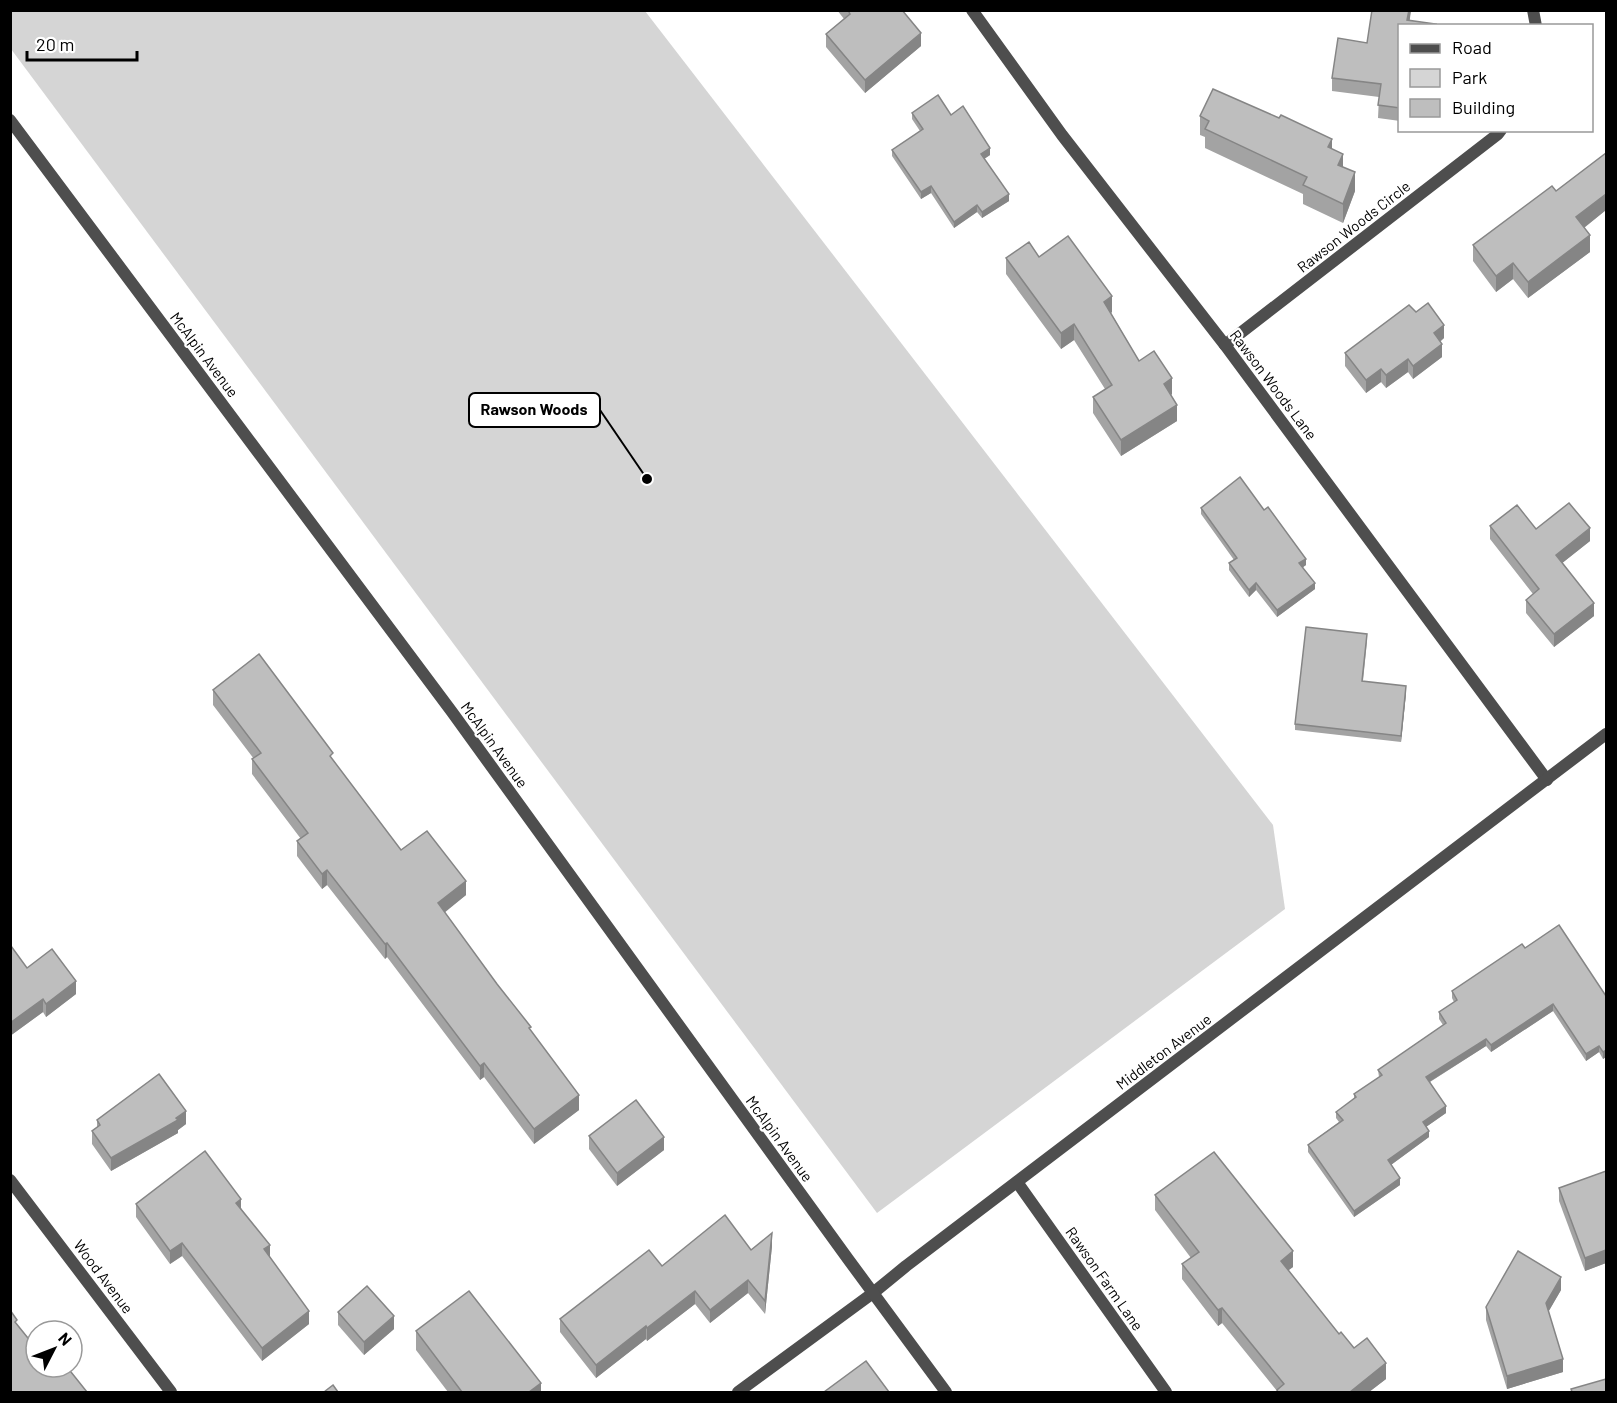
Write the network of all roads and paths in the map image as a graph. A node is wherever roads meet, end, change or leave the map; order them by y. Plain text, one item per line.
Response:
1 (972, 10) edge
2 (10, 120) edge
3 (1499, 132) edge
4 (1225, 345) junction
5 (1606, 734) edge
6 (1547, 780) junction
7 (10, 1179) edge
8 (1017, 1182) junction
9 (873, 1293) junction
10 (171, 1392) edge
11 (738, 1392) edge
12 (946, 1392) edge
13 (1166, 1392) edge

1 - 4 street, Rawson Woods Lane
2 - 9 street, McAlpin Avenue
3 - 4 street, Rawson Woods Circle
4 - 6 street, Rawson Woods Lane
5 - 6 street, Middleton Avenue
6 - 8 street, Middleton Avenue
7 - 10 street, Wood Avenue
8 - 9 street, Middleton Avenue
8 - 13 street, Rawson Farm Lane
9 - 11 street, Middleton Avenue
9 - 12 street, McAlpin Avenue

